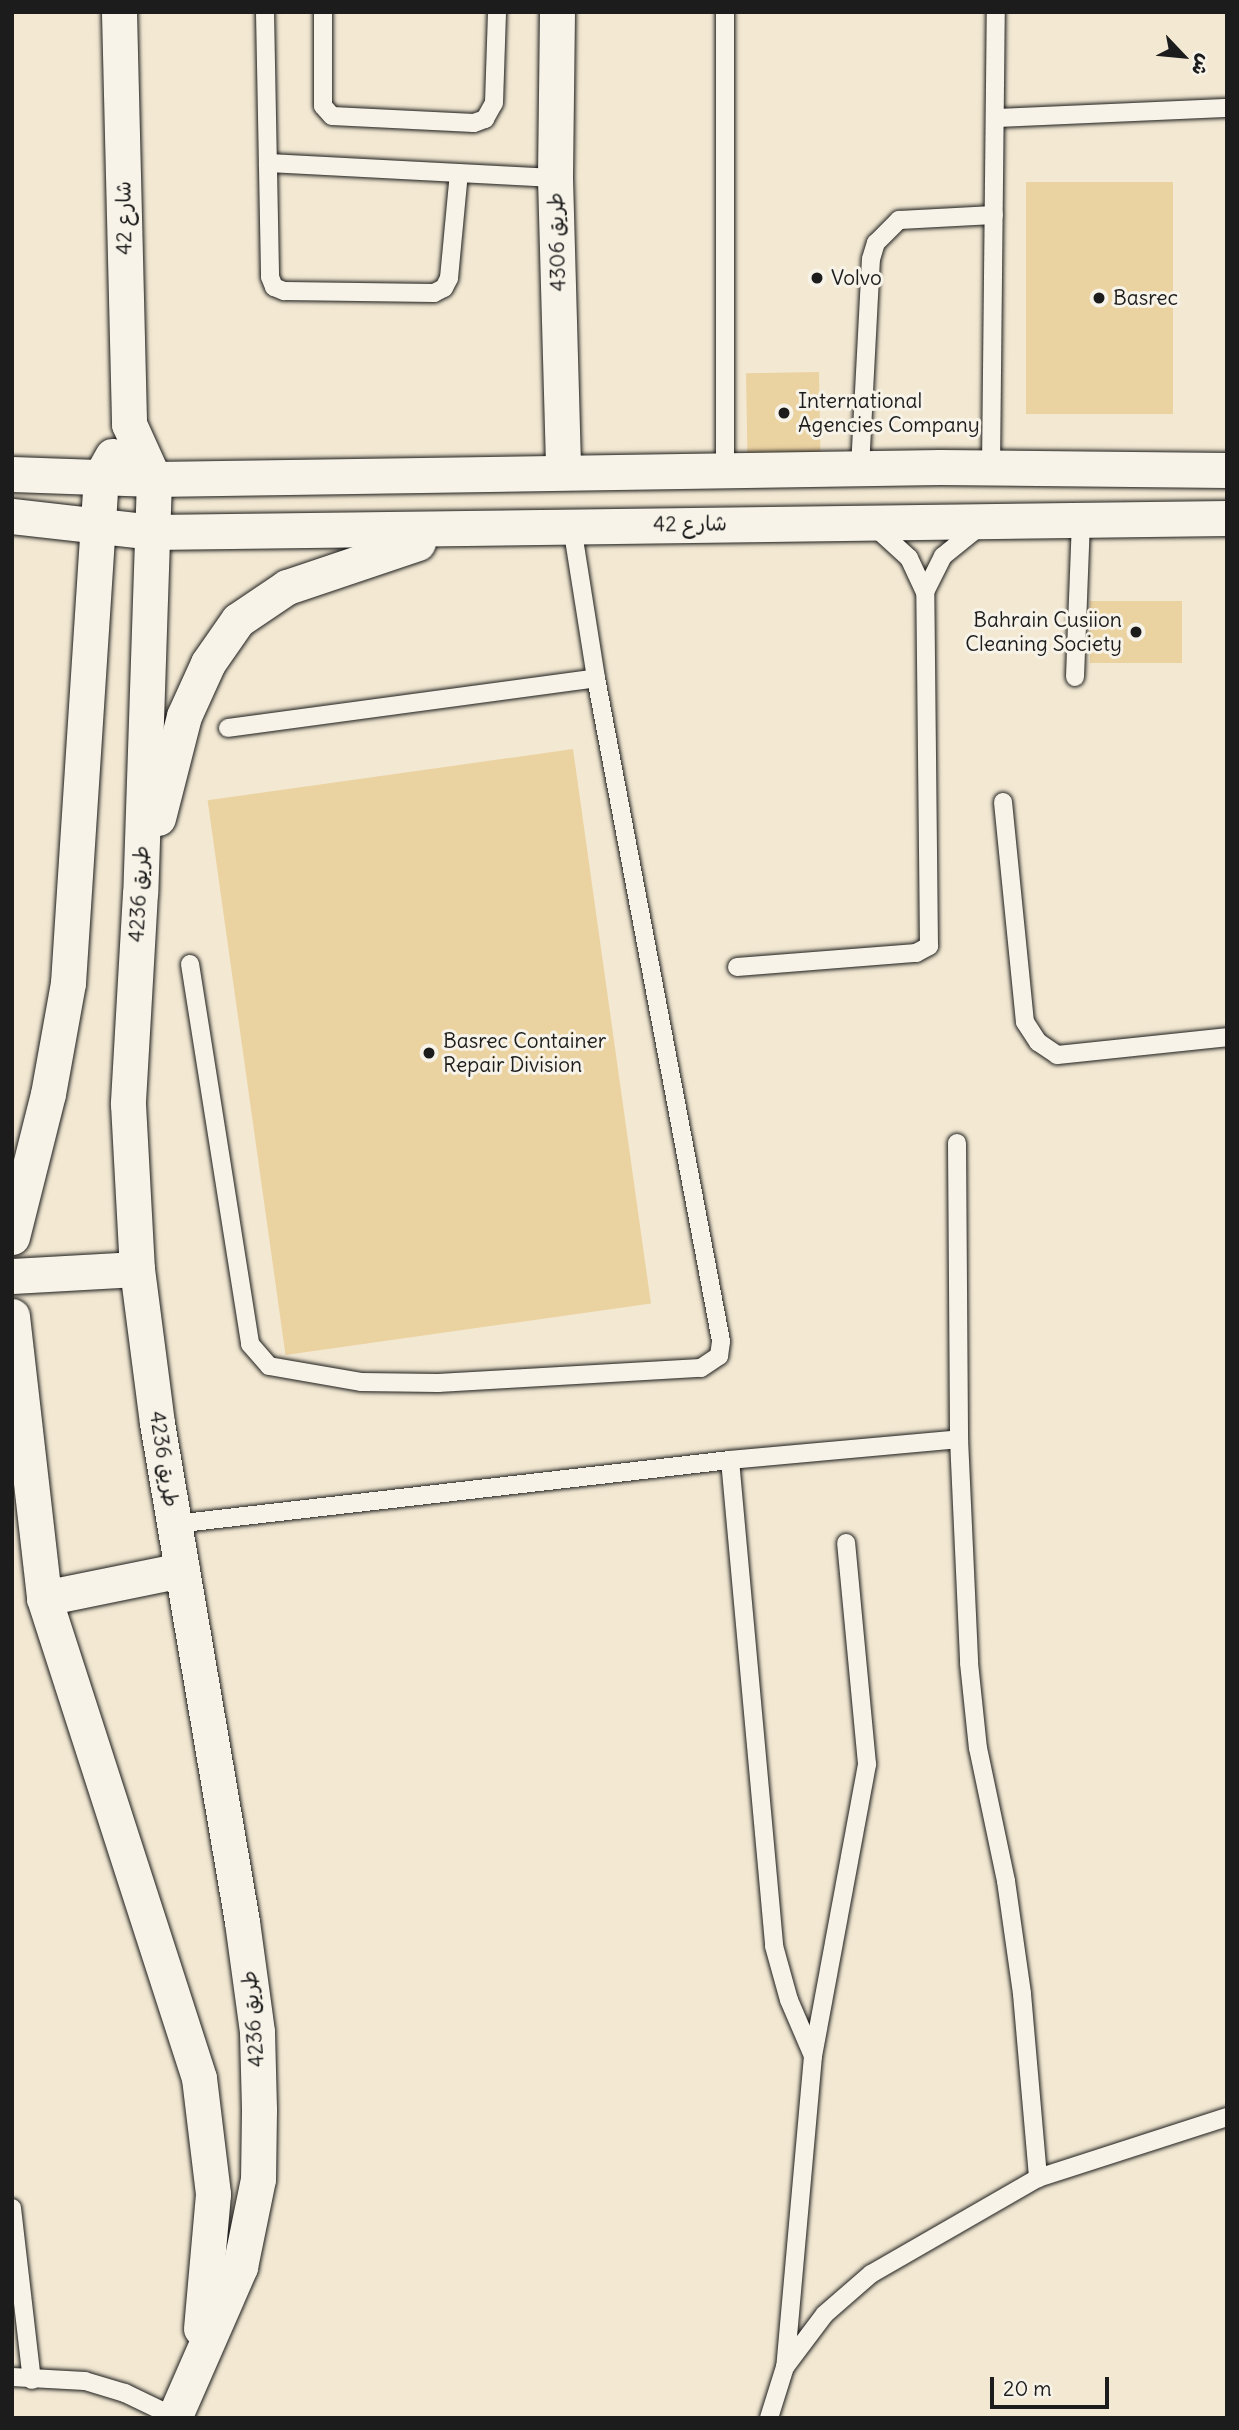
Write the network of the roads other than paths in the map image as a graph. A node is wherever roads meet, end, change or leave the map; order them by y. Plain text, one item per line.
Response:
1 (119, 12) edge
2 (265, 12) edge
3 (323, 12) edge
4 (497, 12) edge
5 (557, 12) edge
6 (725, 12) edge
7 (996, 12) edge
8 (1227, 108) edge
9 (995, 118) junction
10 (268, 163) junction
11 (459, 173) junction
12 (555, 177) junction
13 (993, 215) junction
14 (129, 424) junction
15 (991, 467) junction
16 (860, 468) junction
17 (1227, 470) edge
18 (563, 471) junction
19 (725, 471) junction
20 (12, 474) edge
21 (101, 476) junction
22 (154, 479) junction
23 (12, 516) edge
24 (1227, 518) edge
25 (1081, 519) junction
26 (990, 521) junction
27 (867, 522) junction
28 (572, 526) junction
29 (98, 530) junction
30 (463, 531) junction
31 (152, 532) junction
32 (925, 592) junction
33 (1075, 677) dead end
34 (596, 678) junction
35 (228, 728) dead end
36 (1003, 802) dead end
37 (140, 893) junction
38 (190, 964) dead end
39 (737, 967) dead end
40 (1227, 1037) edge
41 (957, 1143) dead end
42 (12, 1237) edge
43 (137, 1269) junction
44 (12, 1276) edge
45 (12, 1317) edge
46 (959, 1439) junction
47 (730, 1460) junction
48 (175, 1524) junction
49 (846, 1543) dead end
50 (182, 1570) junction
51 (44, 1598) junction
52 (813, 2056) junction
53 (1227, 2117) edge
54 (1038, 2178) junction
55 (12, 2208) edge
56 (785, 2367) junction
57 (196, 2370) junction
58 (12, 2377) edge
59 (32, 2380) junction
60 (175, 2418) edge
61 (769, 2418) edge

1 - 14 street, شارع 42
2 - 10 lane
3 - 4 lane
5 - 12 street, طريق 4306
6 - 19 lane
7 - 9 lane
8 - 9 lane
9 - 13 lane
10 - 11 lane
10 - 11 lane
11 - 12 lane
12 - 18 street, طريق 4306
13 - 15 lane
13 - 16 lane
14 - 21 street, شارع 42
14 - 22 street, شارع 42
15 - 16 street
15 - 17 street
15 - 26 street
16 - 19 street
18 - 19 street
18 - 22 street
20 - 21 street
21 - 22 street
21 - 29 street, شارع 42
22 - 31 street, شارع 42
23 - 29 street, شارع 42
24 - 25 street, شارع 42
25 - 26 street, شارع 42
25 - 33 lane
26 - 27 street, شارع 42
26 - 32 lane
27 - 28 street, شارع 42
27 - 32 lane
28 - 30 street, شارع 42
28 - 34 lane
29 - 31 street, شارع 42
29 - 42 street
30 - 31 street, شارع 42
30 - 37 street
31 - 37 street, طريق 4236
32 - 39 lane
34 - 35 lane
34 - 38 lane
36 - 40 lane
37 - 43 street, طريق 4236
41 - 46 lane
43 - 44 street
43 - 48 street, طريق 4236
45 - 51 street, طريق 4236
46 - 47 lane
46 - 54 lane
47 - 48 lane
47 - 52 lane
48 - 50 street, طريق 4236
49 - 52 lane
50 - 51 street
50 - 57 street, طريق 4236
51 - 57 street, طريق 4236
52 - 56 lane
53 - 54 lane
54 - 56 lane
55 - 59 lane
56 - 61 lane
57 - 60 street, طريق 4236
58 - 59 lane
59 - 60 lane

